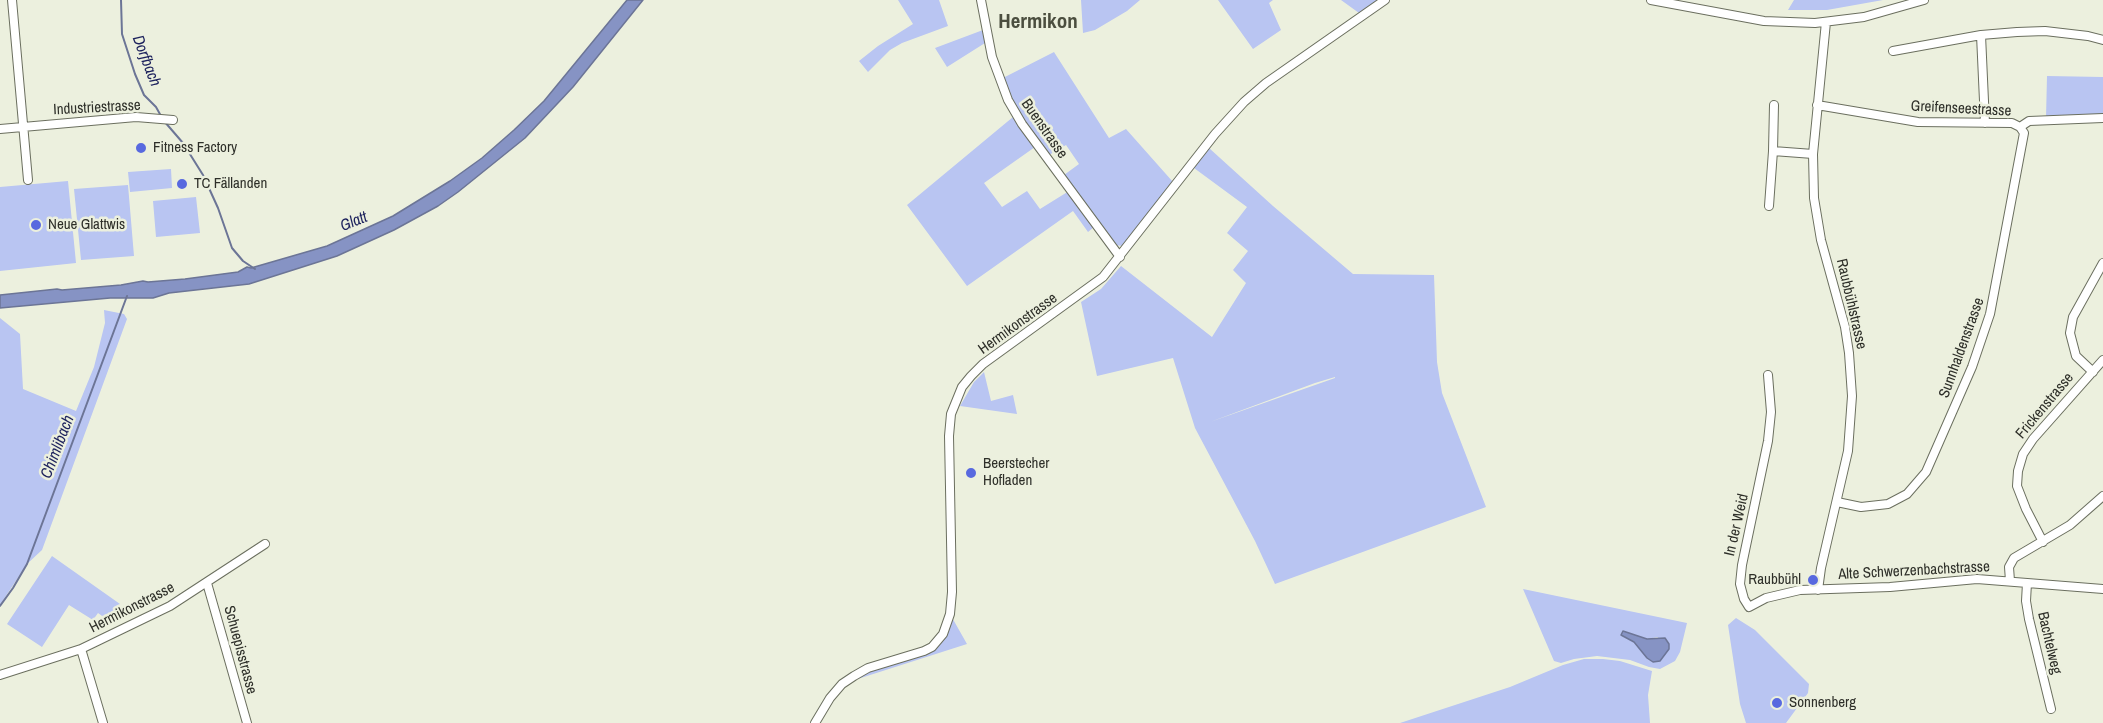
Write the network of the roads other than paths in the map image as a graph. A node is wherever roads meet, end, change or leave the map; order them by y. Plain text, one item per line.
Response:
1 (12, 0) edge
2 (981, 0) edge
3 (1385, 0) edge
4 (1651, 0) edge
5 (1924, 0) edge
6 (1826, 22) junction
7 (1981, 35) junction
8 (2103, 40) edge
9 (1893, 51) dead end
10 (1774, 105) dead end
11 (1817, 105) junction
12 (2103, 118) edge
13 (166, 120) dead end
14 (1985, 123) junction
15 (24, 127) junction
16 (2020, 127) junction
17 (0, 129) edge
18 (1773, 151) junction
19 (1813, 154) junction
20 (28, 180) dead end
21 (1769, 206) dead end
22 (1120, 257) junction
23 (2103, 263) edge
24 (2103, 360) edge
25 (2092, 372) junction
26 (1768, 375) dead end
27 (2103, 496) edge
28 (1837, 502) junction
29 (2043, 542) junction
30 (265, 544) dead end
31 (2010, 581) junction
32 (2027, 583) junction
33 (207, 584) junction
34 (2103, 589) edge
35 (1818, 590) junction
36 (81, 649) junction
37 (0, 675) edge
38 (2051, 709) dead end
39 (103, 723) edge
40 (247, 723) edge
41 (815, 723) edge

1 - 15 street
2 - 22 street, Buenstrasse
3 - 22 street, Hermikonstrasse
4 - 6 street
5 - 6 street
6 - 11 street, Raubbühlstrasse
7 - 8 street
7 - 9 street
7 - 14 street
10 - 18 street
11 - 14 street, Greifenseestrasse
11 - 19 street, Raubbühlstrasse
12 - 16 street, Greifenseestrasse
13 - 15 street, Industriestrasse
14 - 16 street, Greifenseestrasse
15 - 17 street, Industriestrasse
15 - 20 street
16 - 28 street, Sunnhaldenstrasse
18 - 19 street
18 - 21 street
19 - 28 street, Raubbühlstrasse
22 - 41 street, Hermikonstrasse
23 - 25 street
24 - 25 street, Frickenstrasse
25 - 29 street, Frickenstrasse
26 - 35 street, In der Weid
27 - 29 street
28 - 35 street, Raubbühlstrasse
29 - 31 street
30 - 33 street, Hermikonstrasse
31 - 32 street, Alte Schwerzenbachstrasse
31 - 35 street, Alte Schwerzenbachstrasse
32 - 34 street, Alte Schwerzenbachstrasse
32 - 38 street, Bachtelweg
33 - 36 street, Hermikonstrasse
33 - 40 street, Schuepisstrasse
36 - 37 street, Hermikonstrasse
36 - 39 street

